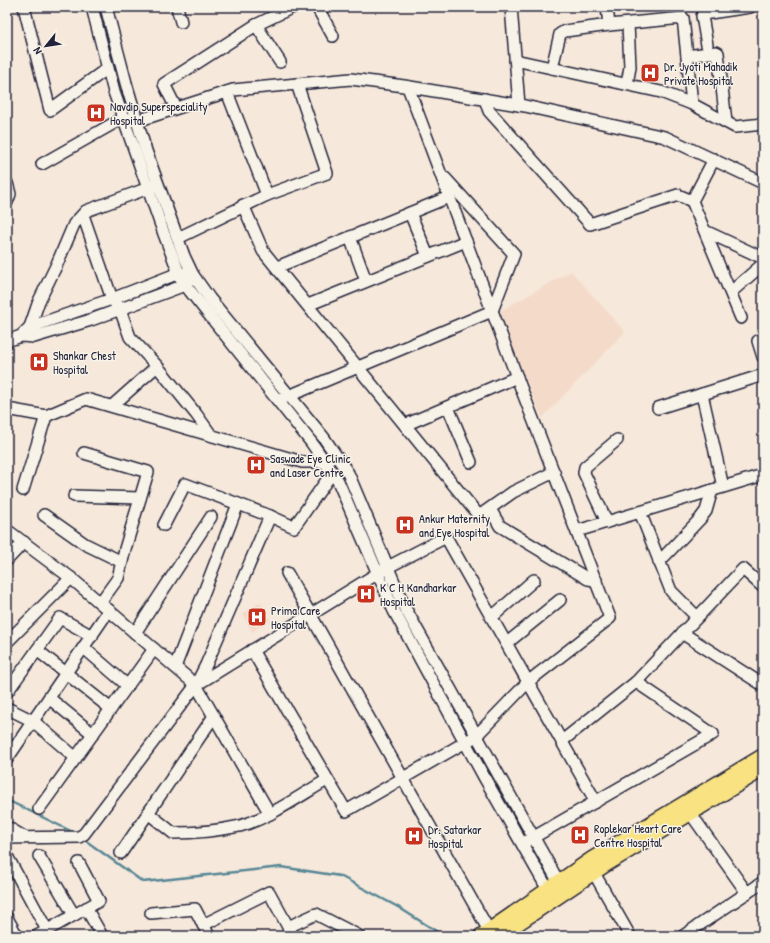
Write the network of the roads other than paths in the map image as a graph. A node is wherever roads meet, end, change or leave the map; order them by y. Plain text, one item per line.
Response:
1 (24, 7) edge
2 (92, 7) edge
3 (106, 7) edge
4 (177, 7) edge
5 (294, 7) edge
6 (317, 7) edge
7 (511, 7) edge
8 (607, 7) edge
9 (750, 7) edge
10 (181, 22) dead end
11 (628, 24) junction
12 (256, 25) junction
13 (609, 25) junction
14 (333, 36) dead end
15 (707, 45) dead end
16 (687, 56) junction
17 (515, 60) junction
18 (280, 62) dead end
19 (108, 68) junction
20 (552, 68) junction
21 (297, 84) junction
22 (627, 84) junction
23 (408, 87) junction
24 (227, 92) junction
25 (485, 99) junction
26 (692, 104) junction
27 (519, 105) junction
28 (176, 108) junction
29 (123, 118) junction
30 (137, 121) junction
31 (726, 122) junction
32 (763, 124) edge
33 (714, 159) junction
34 (42, 164) dead end
35 (440, 174) junction
36 (7, 183) edge
37 (763, 183) edge
38 (159, 185) junction
39 (148, 189) junction
40 (267, 195) junction
41 (449, 197) junction
42 (692, 201) junction
43 (7, 202) edge
44 (243, 205) junction
45 (410, 213) junction
46 (83, 214) junction
47 (705, 231) junction
48 (350, 237) junction
49 (178, 238) junction
50 (466, 241) junction
51 (428, 256) junction
52 (763, 258) edge
53 (763, 264) edge
54 (277, 267) junction
55 (179, 273) junction
56 (193, 275) junction
57 (366, 281) junction
58 (185, 285) junction
59 (730, 292) junction
60 (112, 299) junction
61 (308, 305) junction
62 (120, 309) junction
63 (492, 311) junction
64 (741, 318) dead end
65 (32, 332) junction
66 (763, 340) edge
67 (7, 341) edge
68 (763, 357) edge
69 (156, 366) junction
70 (358, 367) junction
71 (763, 375) edge
72 (517, 377) junction
73 (702, 394) junction
74 (289, 396) junction
75 (278, 401) junction
76 (112, 406) junction
77 (448, 406) junction
78 (658, 408) dead end
79 (7, 409) edge
80 (46, 416) junction
81 (405, 425) junction
82 (211, 435) junction
83 (617, 440) dead end
84 (84, 453) dead end
85 (338, 458) junction
86 (325, 462) junction
87 (471, 462) dead end
88 (554, 472) junction
89 (332, 473) junction
90 (763, 475) edge
91 (723, 487) junction
92 (23, 490) dead end
93 (712, 490) junction
94 (74, 496) dead end
95 (140, 498) junction
96 (238, 504) junction
97 (490, 509) junction
98 (640, 512) junction
99 (44, 515) dead end
100 (211, 516) dead end
101 (270, 516) junction
102 (606, 522) junction
103 (164, 525) dead end
104 (7, 530) edge
105 (576, 531) junction
106 (24, 542) junction
107 (7, 560) edge
108 (122, 562) junction
109 (660, 562) junction
110 (388, 567) junction
111 (287, 573) dead end
112 (378, 573) junction
113 (71, 578) junction
114 (534, 580) dead end
115 (596, 580) junction
116 (763, 587) edge
117 (560, 600) dead end
118 (100, 602) junction
119 (109, 610) junction
120 (311, 614) junction
121 (492, 617) junction
122 (698, 617) junction
123 (136, 633) junction
124 (682, 633) junction
125 (92, 636) junction
126 (7, 642) edge
127 (507, 643) junction
128 (84, 648) junction
129 (154, 649) junction
130 (37, 650) junction
131 (252, 650) junction
132 (175, 667) junction
133 (66, 673) junction
134 (529, 681) junction
135 (636, 682) junction
136 (196, 685) junction
137 (763, 685) edge
138 (128, 686) junction
139 (7, 692) edge
140 (49, 698) junction
141 (7, 708) edge
142 (111, 709) junction
143 (214, 716) junction
144 (33, 721) junction
145 (93, 734) junction
146 (476, 736) junction
147 (562, 741) junction
148 (465, 742) junction
149 (763, 756) edge
150 (76, 758) junction
151 (7, 759) edge
152 (763, 769) edge
153 (403, 778) junction
154 (328, 780) junction
155 (596, 802) junction
156 (39, 809) dead end
157 (687, 809) junction
158 (148, 813) junction
159 (270, 814) junction
160 (7, 827) edge
161 (7, 838) edge
162 (25, 838) junction
163 (534, 838) junction
164 (522, 844) junction
165 (120, 853) dead end
166 (7, 856) edge
167 (39, 856) dead end
168 (79, 862) dead end
169 (590, 868) junction
170 (763, 882) edge
171 (556, 891) junction
172 (747, 893) junction
173 (86, 908) junction
174 (151, 913) dead end
175 (74, 915) junction
176 (7, 918) edge
177 (203, 925) junction
178 (47, 930) junction
179 (290, 931) edge
180 (625, 934) edge
181 (490, 935) edge
182 (17, 936) edge
183 (37, 936) edge
184 (102, 936) edge
185 (209, 936) edge
186 (359, 936) edge
187 (683, 936) edge

1 - 19 street
2 - 19 street
3 - 30 street
4 - 10 street
5 - 12 street
6 - 14 street
7 - 17 street
8 - 13 street
9 - 15 street
11 - 13 street
11 - 16 street
11 - 22 street
12 - 18 street
12 - 28 street
13 - 20 street
16 - 26 street
16 - 31 street
17 - 20 street
17 - 27 street
19 - 29 street
20 - 22 street
21 - 23 street
21 - 24 street
21 - 40 street
22 - 26 street
23 - 25 street
23 - 35 street
24 - 28 street
24 - 40 street
25 - 27 street
25 - 42 street
26 - 31 street
27 - 33 street
28 - 30 street
29 - 30 street
29 - 34 street
29 - 39 street
30 - 38 street
31 - 32 street
33 - 37 street
33 - 42 street
35 - 41 street
35 - 63 street
36 - 43 street
38 - 39 street
38 - 49 street
39 - 46 street
39 - 55 street
40 - 44 street
41 - 45 street
41 - 50 street
42 - 47 street
44 - 49 street
44 - 54 street
45 - 48 street
45 - 51 street
46 - 60 street
46 - 65 street
47 - 52 street
47 - 59 street
48 - 54 street
48 - 57 street
49 - 56 street
50 - 51 street
50 - 63 street
51 - 57 street
53 - 59 street
54 - 61 street
55 - 56 street
55 - 58 street
55 - 60 street
56 - 58 street
56 - 74 street
57 - 61 street
58 - 62 street
58 - 75 street
59 - 64 street
60 - 62 street
60 - 65 street
61 - 70 street
62 - 65 street
62 - 69 street
63 - 70 street
63 - 72 street
65 - 67 street
66 - 68 street
69 - 76 street
69 - 82 street
70 - 74 street
70 - 81 street
71 - 73 street
72 - 77 street
72 - 88 street
73 - 78 street
73 - 91 street
74 - 75 street
74 - 85 street
75 - 86 street
76 - 80 street
76 - 82 street
77 - 81 street
77 - 87 street
79 - 80 street
80 - 92 street
81 - 97 street
82 - 86 street
83 - 102 street
84 - 95 street
85 - 86 street
85 - 110 street
86 - 89 street
88 - 97 street
88 - 105 street
89 - 101 street
89 - 112 street
90 - 91 street
91 - 93 street
93 - 98 street
93 - 109 street
94 - 95 street
95 - 108 street
96 - 101 street
96 - 103 street
96 - 132 street
97 - 115 street
98 - 102 street
98 - 109 street
99 - 108 street
100 - 123 street
101 - 136 street
102 - 105 street
104 - 106 street
105 - 115 street
106 - 107 street
106 - 113 street
108 - 118 street
109 - 122 street
110 - 112 street
110 - 121 street
110 - 146 street
111 - 120 street
112 - 120 street
112 - 148 street
113 - 118 street
113 - 126 street
114 - 121 street
115 - 134 street
116 - 122 street
117 - 127 street
118 - 119 street
119 - 123 street
119 - 125 street
120 - 131 street
120 - 153 street
121 - 127 street
122 - 124 street
123 - 129 street
124 - 135 street
124 - 137 street
125 - 128 street
125 - 130 street
127 - 134 street
128 - 133 street
128 - 138 street
129 - 132 street
129 - 138 street
130 - 133 street
130 - 139 street
131 - 136 street
131 - 154 street
132 - 136 street
133 - 140 street
133 - 142 street
134 - 146 street
134 - 147 street
135 - 147 street
135 - 155 street
136 - 143 street
136 - 162 street
138 - 142 street
140 - 144 street
140 - 145 street
141 - 144 street
142 - 145 street
143 - 158 street
143 - 159 street
144 - 150 street
144 - 151 street
145 - 150 street
146 - 148 street
146 - 163 street
147 - 155 street
148 - 153 street
148 - 164 street
149 - 157 main road
150 - 156 street
152 - 157 main road
153 - 154 street
153 - 181 street
154 - 159 street
155 - 163 street
157 - 169 main road
157 - 172 street
158 - 159 street
158 - 165 street
160 - 162 street
161 - 162 street
163 - 164 street
163 - 171 street
164 - 171 street
166 - 178 street
167 - 175 street
168 - 173 street
169 - 171 main road
169 - 180 street
170 - 172 street
171 - 181 main road
172 - 187 street
173 - 175 street
173 - 184 street
174 - 177 street
175 - 178 street
176 - 182 street
177 - 179 street
177 - 185 street
178 - 183 street
179 - 186 street

